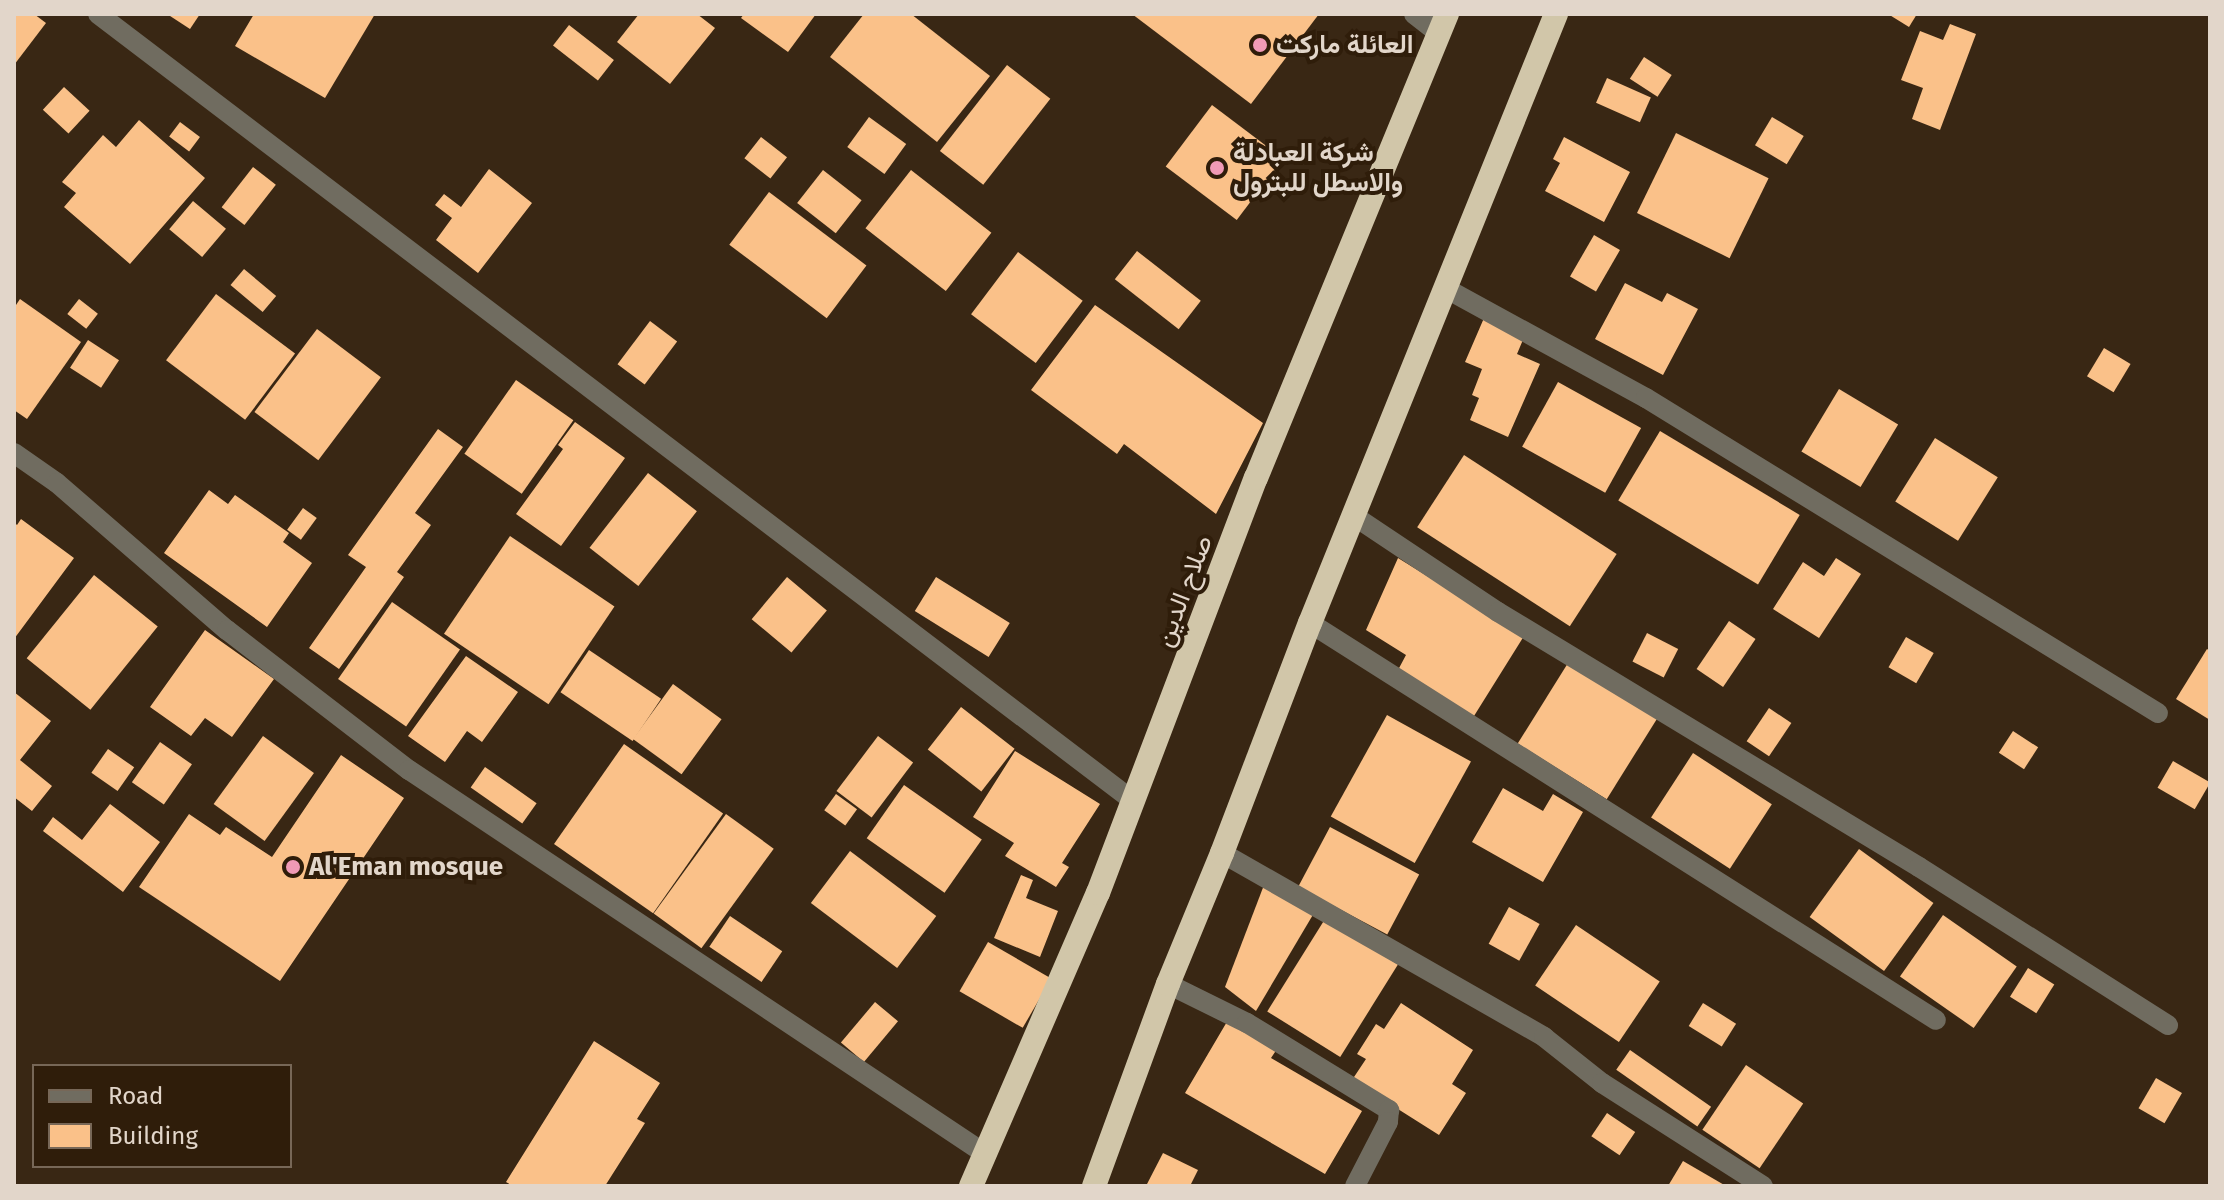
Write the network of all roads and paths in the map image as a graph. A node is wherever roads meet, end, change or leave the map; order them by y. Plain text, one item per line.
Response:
1 (98, 14) edge
2 (1414, 14) edge
3 (1556, 14) edge
4 (1442, 23) edge
5 (1445, 288) junction
6 (14, 453) edge
7 (1354, 516) junction
8 (1310, 623) junction
9 (2158, 713) dead end
10 (1132, 800) junction
11 (1222, 853) junction
12 (1168, 984) junction
13 (1936, 1020) dead end
14 (2168, 1025) dead end
15 (984, 1153) junction
16 (971, 1186) edge
17 (1094, 1186) edge
18 (1355, 1186) edge
19 (1763, 1186) edge

1 - 10 lane
2 - 4 lane
3 - 5 highway
4 - 10 highway, صلاح الدين
5 - 7 highway
5 - 9 lane
6 - 15 lane
7 - 8 highway
7 - 14 lane
8 - 11 highway
8 - 13 lane
10 - 15 highway, صلاح الدين
11 - 12 highway
11 - 19 lane
12 - 17 highway
12 - 18 lane
15 - 16 highway, صلاح الدين

